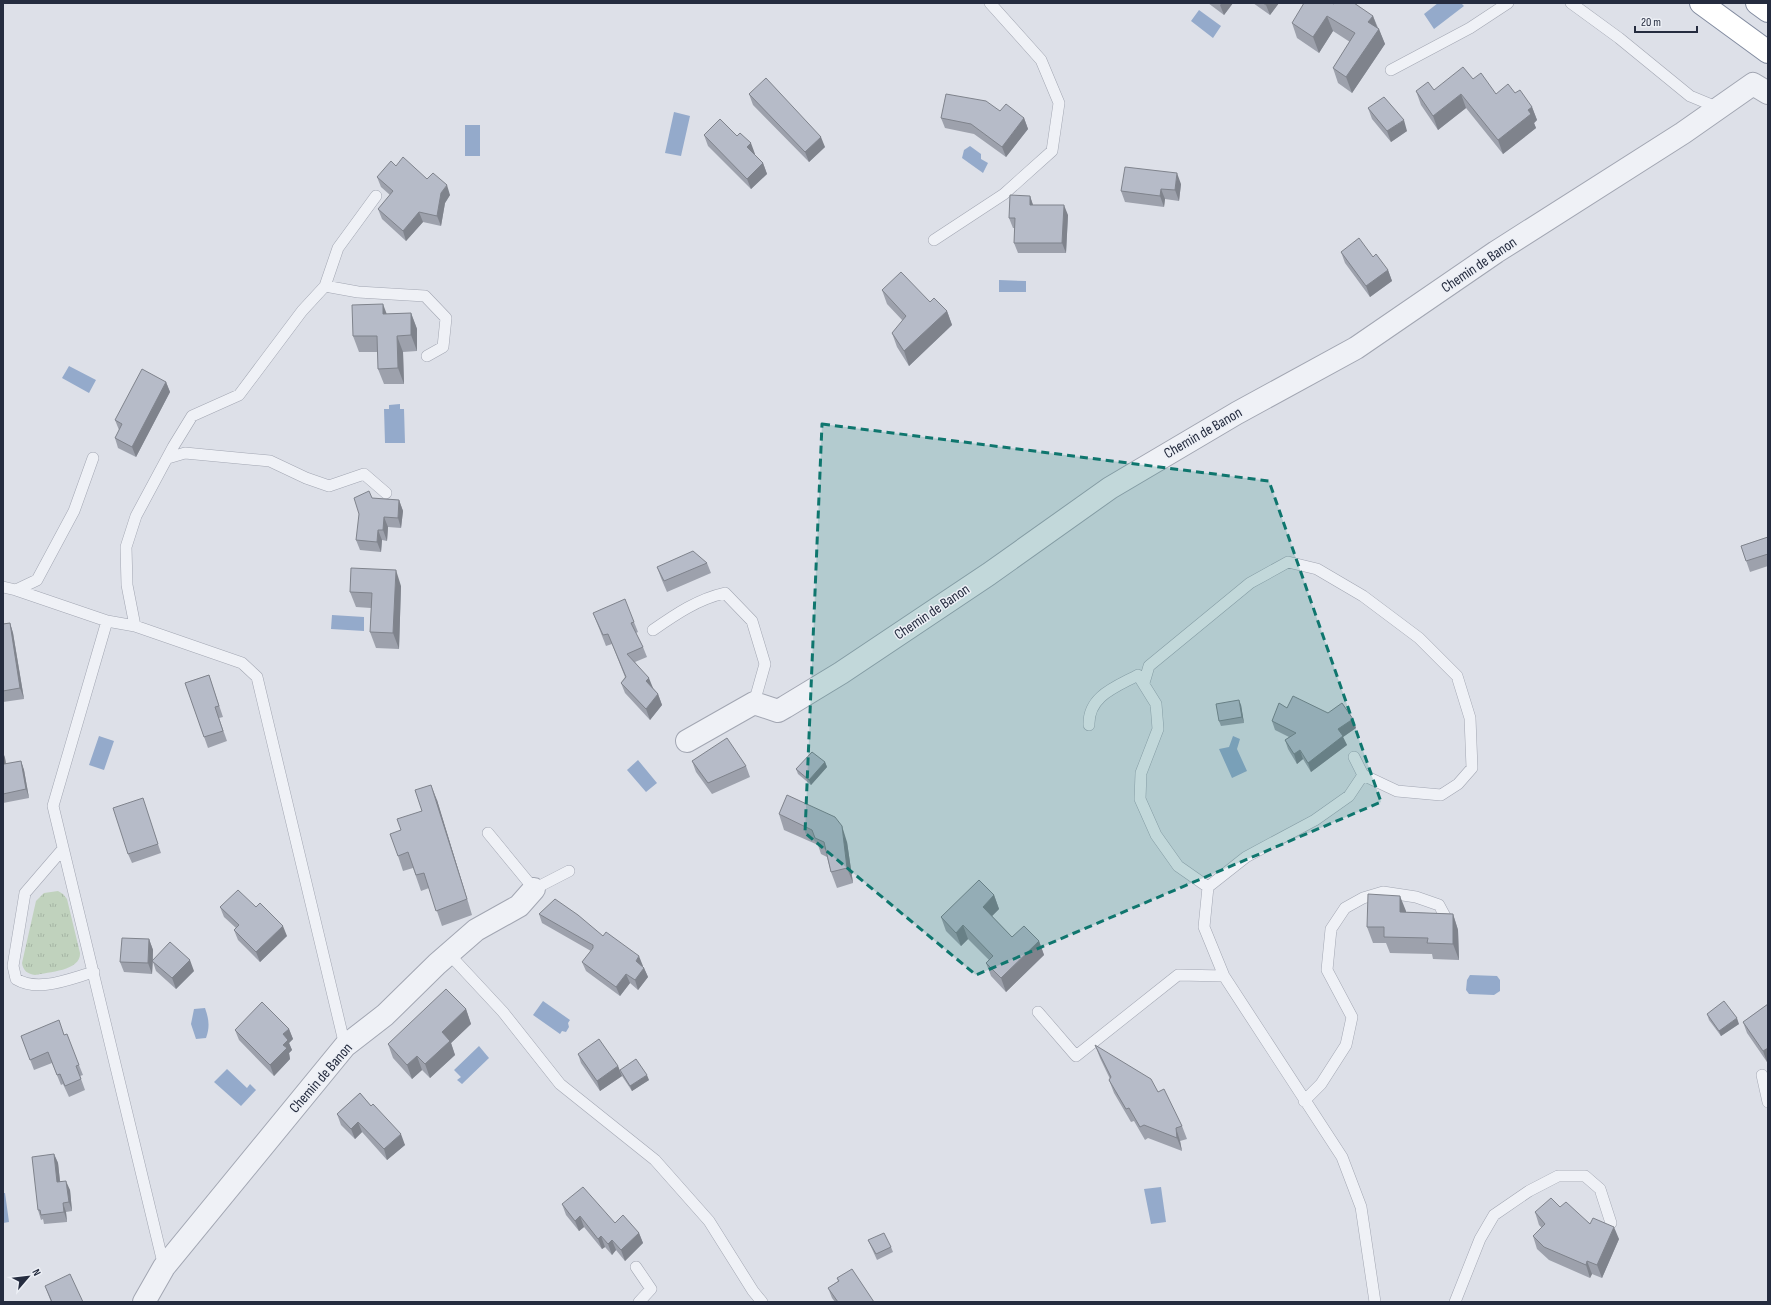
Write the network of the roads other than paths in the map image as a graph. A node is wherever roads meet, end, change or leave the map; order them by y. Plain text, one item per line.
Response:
1 (990, 3) edge
2 (1508, 3) edge
3 (1571, 3) edge
4 (1701, 3) edge
5 (1757, 3) edge
6 (1768, 11) edge
7 (1768, 52) edge
8 (1391, 70) dead end
9 (1768, 93) edge
10 (1719, 108) junction
11 (376, 196) dead end
12 (934, 240) dead end
13 (325, 286) junction
14 (427, 356) dead end
15 (93, 458) dead end
16 (168, 458) junction
17 (386, 493) dead end
18 (3, 587) edge
19 (16, 590) junction
20 (107, 620) junction
21 (135, 626) junction
22 (653, 630) dead end
23 (1144, 683) junction
24 (754, 703) junction
25 (1089, 725) dead end
26 (687, 742) dead end
27 (1354, 757) dead end
28 (1363, 775) junction
29 (488, 833) dead end
30 (62, 850) junction
31 (569, 871) dead end
32 (1208, 887) junction
33 (534, 889) junction
34 (1446, 918) edge
35 (449, 954) junction
36 (94, 972) junction
37 (1224, 976) junction
38 (1038, 1012) dead end
39 (345, 1046) junction
40 (1762, 1075) dead end
41 (1304, 1101) junction
42 (1768, 1102) edge
43 (1611, 1223) dead end
44 (164, 1267) junction
45 (636, 1267) dead end
46 (144, 1302) edge
47 (640, 1302) edge
48 (762, 1302) edge
49 (1375, 1302) edge
50 (1455, 1302) edge

1 - 12 lane
2 - 8 lane
3 - 10 lane
4 - 7 highway
5 - 6 highway
9 - 10 street, Chemin de Banon
10 - 24 street, Chemin de Banon
11 - 13 lane
13 - 14 lane
13 - 16 lane
15 - 19 lane
16 - 17 lane
16 - 21 lane
18 - 19 lane
19 - 20 lane
20 - 21 lane
20 - 30 lane
21 - 39 lane
22 - 24 lane
23 - 25 lane
23 - 28 lane
23 - 32 lane
24 - 26 street
27 - 28 lane
28 - 32 lane
29 - 33 lane
30 - 36 lane
30 - 36 lane
31 - 33 lane
32 - 37 lane
33 - 35 street, Chemin de Banon
34 - 41 lane
35 - 39 street, Chemin de Banon
35 - 48 lane
36 - 44 lane
37 - 38 lane
37 - 41 lane
39 - 44 street, Chemin de Banon
40 - 42 lane
41 - 49 lane
43 - 50 lane
44 - 46 street, Chemin de Banon
45 - 47 lane

